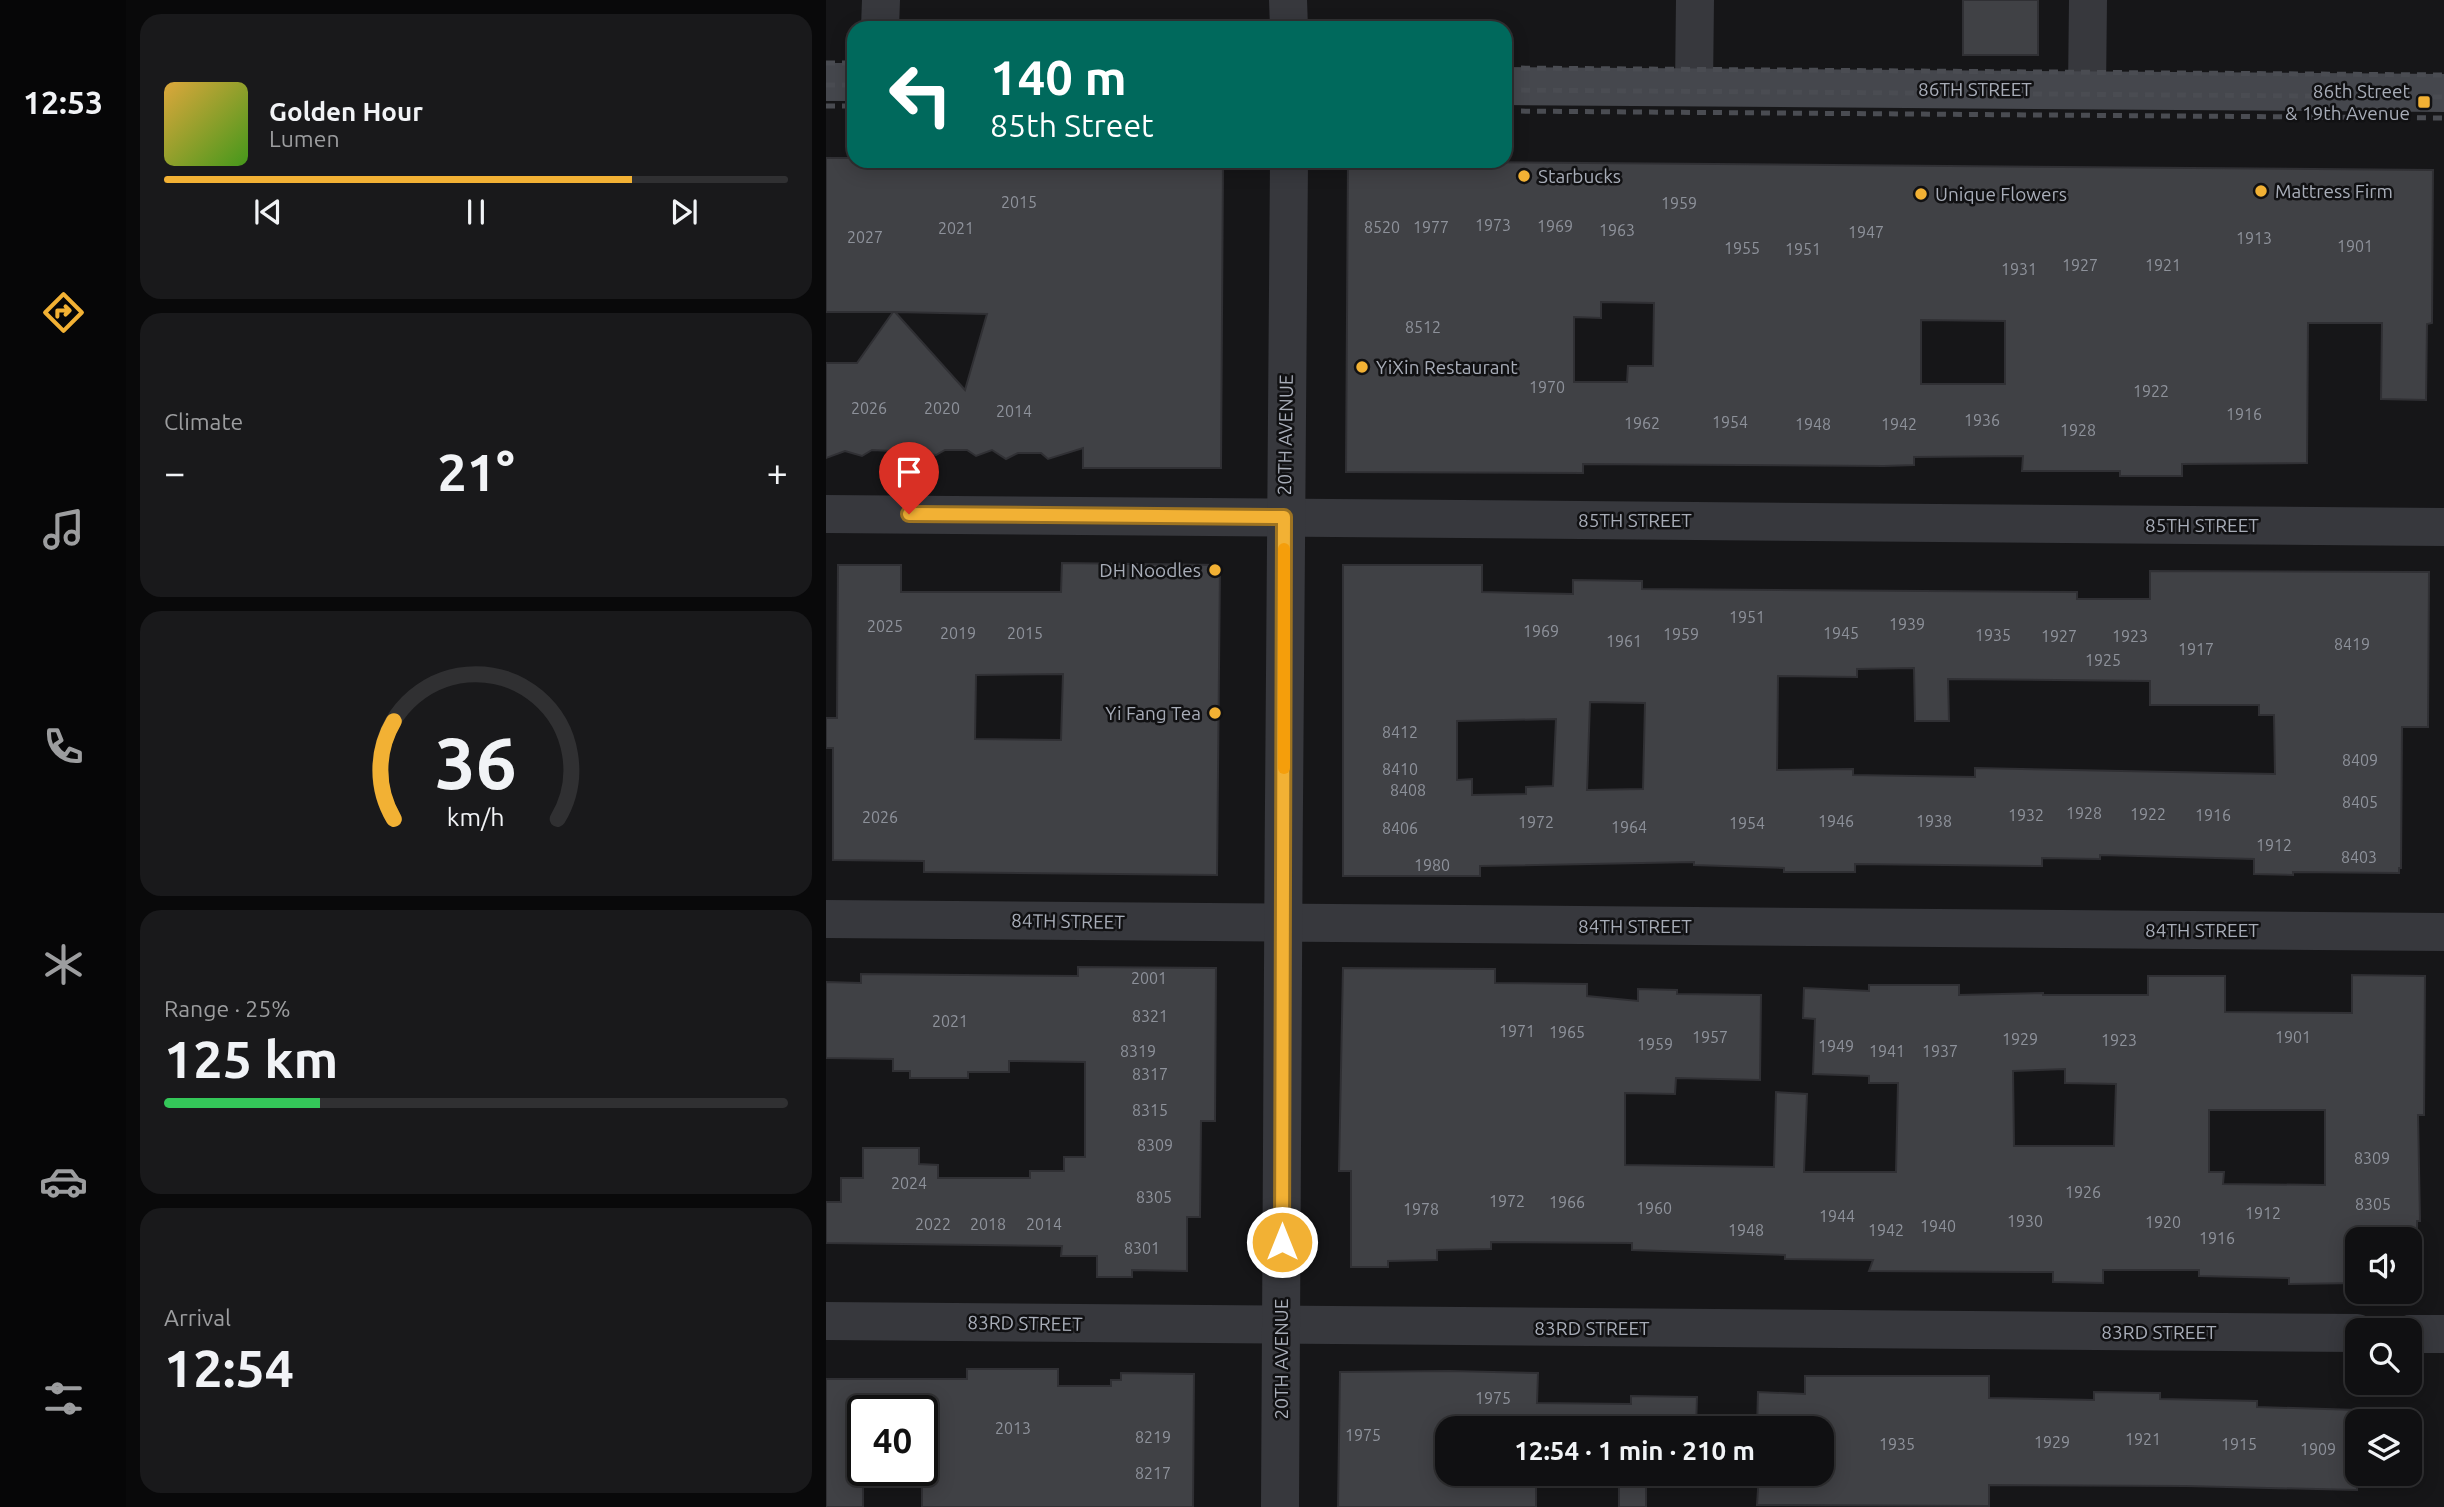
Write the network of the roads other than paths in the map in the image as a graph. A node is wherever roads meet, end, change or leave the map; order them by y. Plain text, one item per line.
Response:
1 (881, 0) edge
2 (1288, 0) edge
3 (1695, 0) edge
4 (2088, 0) edge
5 (880, 21) edge
6 (1289, 21) edge
7 (826, 82) edge
8 (847, 82) edge
9 (1512, 86) edge
10 (1694, 87) junction
11 (2087, 90) junction
12 (2444, 93) edge
13 (1289, 168) edge
14 (826, 514) edge
15 (1284, 517) junction
16 (2444, 527) edge
17 (826, 919) edge
18 (1284, 923) junction
19 (2444, 932) edge
20 (826, 1321) edge
21 (1282, 1325) junction
22 (2345, 1333) edge
23 (2422, 1334) edge
24 (2444, 1334) edge
25 (1280, 1507) edge

1 - 5 street
2 - 6 street
3 - 10 street
4 - 11 street
7 - 8 main road
9 - 10 main road, 86TH STREET
10 - 11 main road, 86TH STREET
11 - 12 main road, 86TH STREET
13 - 15 street, 20TH AVENUE
14 - 15 street, 85TH STREET
15 - 16 street, 85TH STREET
15 - 18 street, 20TH AVENUE
17 - 18 street, 84TH STREET
18 - 19 street, 84TH STREET
18 - 21 street, 20TH AVENUE
20 - 21 street, 83RD STREET
21 - 22 street, 83RD STREET
21 - 25 street, 20TH AVENUE
23 - 24 street

